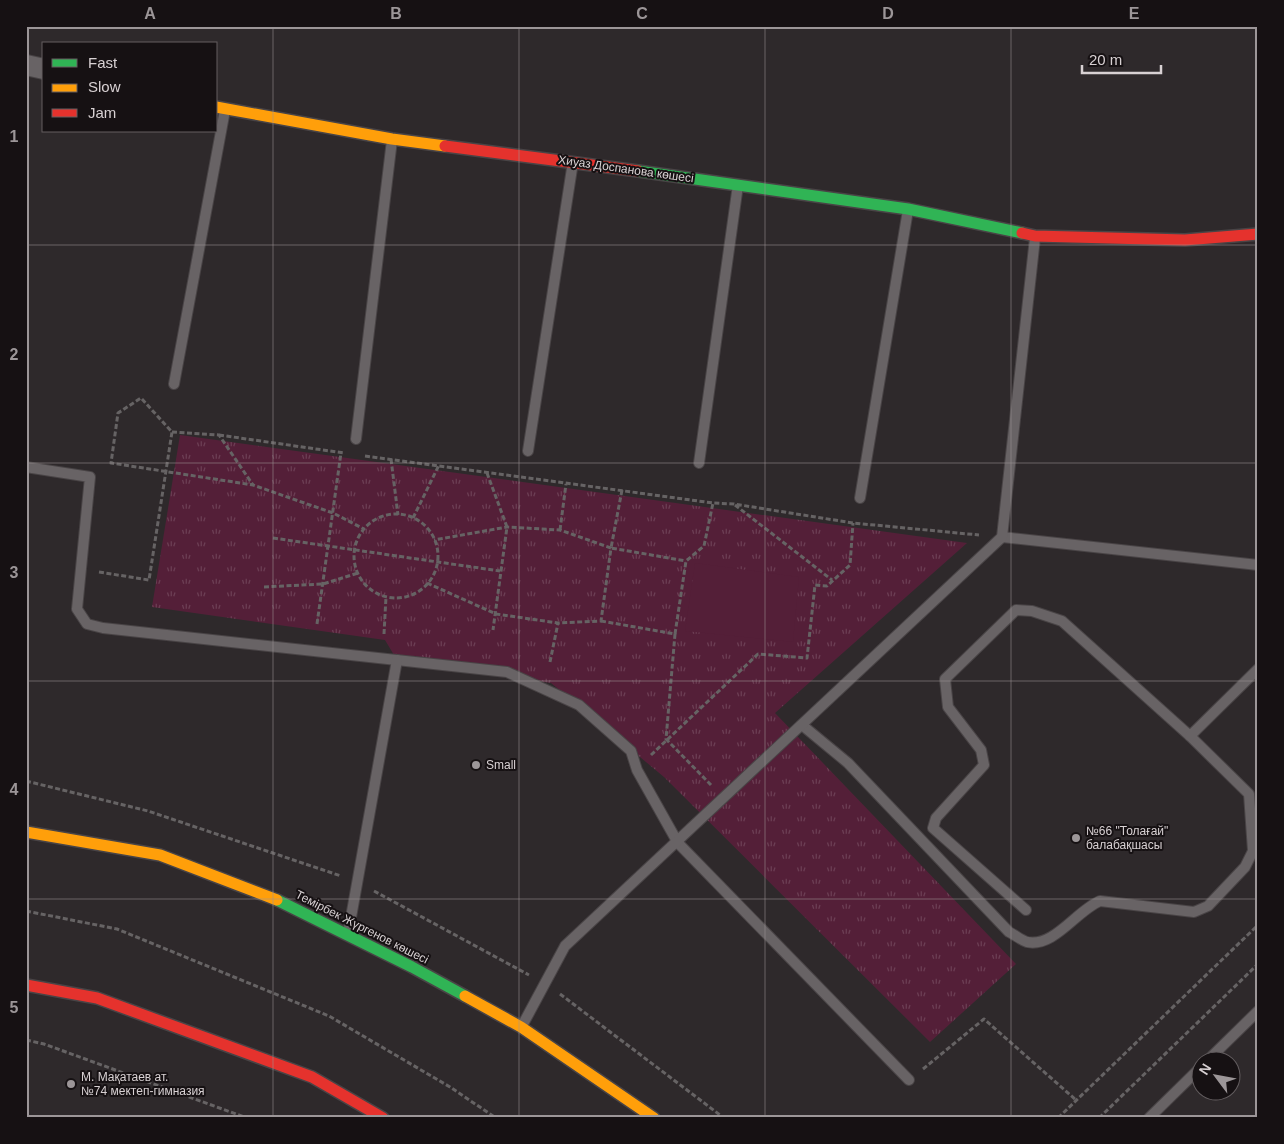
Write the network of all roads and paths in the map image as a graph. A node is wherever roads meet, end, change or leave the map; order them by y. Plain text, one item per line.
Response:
1 (26, 65) edge
2 (42, 69) edge
3 (221, 108) edge
4 (218, 126) edge
5 (217, 132) edge
6 (392, 139) junction
7 (574, 162) junction
8 (738, 184) junction
9 (908, 210) junction
10 (1258, 234) edge
11 (1035, 236) junction
12 (174, 384) dead end
13 (172, 432) junction
14 (220, 435) junction
15 (356, 439) dead end
16 (528, 451) dead end
17 (340, 453) junction
18 (349, 454) dead end
19 (357, 455) dead end
20 (391, 459) junction
21 (699, 463) dead end
22 (439, 465) junction
23 (26, 468) edge
24 (167, 472) junction
25 (487, 473) junction
26 (566, 484) junction
27 (253, 485) junction
28 (622, 490) junction
29 (860, 498) dead end
30 (713, 503) junction
31 (734, 504) junction
32 (333, 513) junction
33 (398, 515) junction
34 (413, 518) junction
35 (853, 524) junction
36 (507, 527) junction
37 (364, 529) junction
38 (560, 530) junction
39 (1002, 537) junction
40 (274, 538) dead end
41 (434, 540) junction
42 (328, 546) junction
43 (612, 548) junction
44 (355, 550) junction
45 (686, 560) junction
46 (437, 562) junction
47 (1258, 565) edge
48 (81, 568) junction
49 (500, 571) junction
50 (358, 573) junction
51 (832, 580) junction
52 (427, 583) junction
53 (322, 584) junction
54 (264, 587) dead end
55 (386, 597) junction
56 (496, 614) junction
57 (602, 621) junction
58 (558, 623) junction
59 (316, 624) dead end
60 (493, 630) dead end
61 (384, 634) dead end
62 (675, 634) junction
63 (397, 660) junction
64 (550, 662) dead end
65 (1258, 669) edge
66 (802, 725) junction
67 (1190, 736) junction
68 (666, 739) junction
69 (636, 770) junction
70 (26, 781) edge
71 (724, 797) junction
72 (26, 832) edge
73 (678, 843) junction
74 (357, 882) junction
75 (1026, 910) dead end
76 (26, 911) edge
77 (1258, 925) edge
78 (348, 935) junction
79 (1258, 964) edge
80 (545, 983) junction
81 (26, 985) edge
82 (1258, 1011) edge
83 (521, 1027) junction
84 (26, 1040) edge
85 (1216, 1052) edge
86 (1192, 1076) edge
87 (909, 1080) joint
88 (1076, 1100) junction
89 (247, 1118) edge
90 (383, 1118) edge
91 (496, 1118) edge
92 (654, 1118) edge
93 (724, 1118) edge
94 (1058, 1118) edge
95 (1099, 1118) edge
96 (1149, 1118) edge

1 - 2 street
3 - 4 lane
3 - 6 street, Хиуаз Доспанова көшесі
5 - 12 lane
6 - 7 street, Хиуаз Доспанова көшесі
6 - 15 lane
7 - 8 street, Хиуаз Доспанова көшесі
7 - 16 lane
8 - 9 street, Хиуаз Доспанова көшесі
8 - 21 lane
9 - 11 street, Хиуаз Доспанова көшесі
9 - 29 lane
10 - 11 street, Хиуаз Доспанова көшесі
11 - 39 lane
13 - 14 path
13 - 24 path
13 - 24 path
14 - 17 path
14 - 27 path
17 - 18 path
17 - 32 path
19 - 20 path
20 - 22 path
20 - 33 path
22 - 25 path
22 - 34 path
23 - 48 lane
24 - 27 path
24 - 48 path
25 - 26 path
25 - 36 path
26 - 28 path
26 - 38 path
27 - 32 path
28 - 30 path
28 - 43 path
30 - 31 path
30 - 45 path
31 - 35 path
31 - 51 path
32 - 37 path
32 - 42 path
33 - 34 path
33 - 37 path
34 - 41 path
35 - 39 path
35 - 51 path
36 - 38 path
36 - 41 path
36 - 49 path
37 - 44 path
38 - 43 path
39 - 47 lane
39 - 66 lane
40 - 42 path
41 - 46 path
42 - 44 path
42 - 53 path
43 - 45 path
43 - 57 path
44 - 46 path
44 - 50 path
45 - 62 path
46 - 49 path
46 - 52 path
48 - 63 lane
49 - 56 path
50 - 53 path
50 - 55 path
51 - 68 path
52 - 55 path
52 - 56 path
53 - 54 path
53 - 59 path
55 - 61 path
56 - 58 path
56 - 60 path
57 - 58 path
57 - 62 path
58 - 64 path
62 - 68 path
63 - 69 lane
63 - 74 lane
65 - 67 lane
66 - 67 lane
66 - 71 lane
67 - 75 lane
68 - 69 path
68 - 71 path
69 - 73 lane
70 - 74 path
71 - 73 lane
72 - 78 street, Темірбек Жүргенов көшесі
73 - 80 lane
73 - 87 lane
74 - 78 lane
74 - 80 path
76 - 91 path
77 - 88 path
78 - 83 street, Темірбек Жүргенов көшесі
79 - 95 path
80 - 83 lane
80 - 93 path
81 - 90 street
82 - 85 lane
83 - 92 street, Темірбек Жүргенов көшесі
84 - 89 path
86 - 96 lane
87 - 88 path
88 - 94 path

